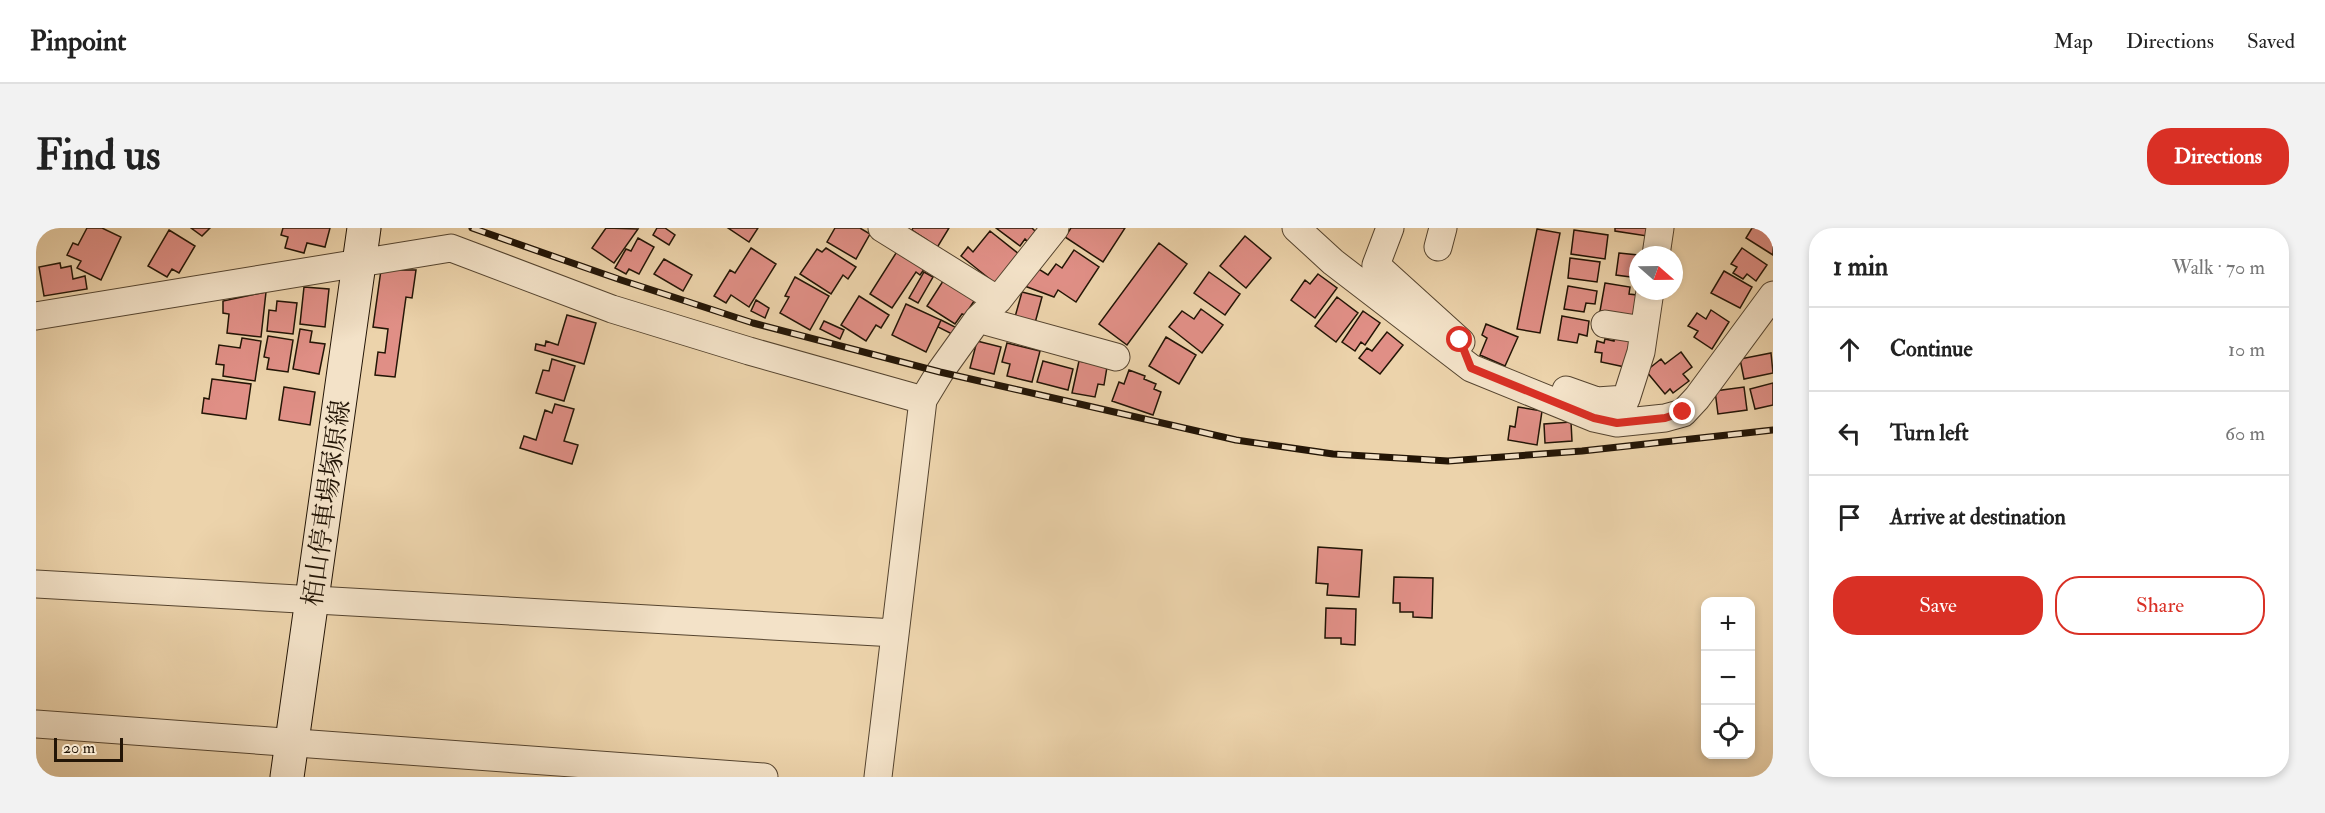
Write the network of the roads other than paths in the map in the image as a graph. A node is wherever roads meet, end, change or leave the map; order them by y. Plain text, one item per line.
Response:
1 (364, 228) edge
2 (882, 228) edge
3 (1055, 228) edge
4 (1296, 228) edge
5 (1390, 228) edge
6 (1660, 228) edge
7 (1657, 246) edge
8 (358, 262) junction
9 (1773, 295) edge
10 (998, 300) junction
11 (1648, 300) edge
12 (36, 316) edge
13 (978, 319) junction
14 (1605, 324) dead end
15 (1643, 330) junction
16 (1116, 357) dead end
17 (1471, 368) junction
18 (1507, 383) junction
19 (923, 400) junction
20 (36, 584) edge
21 (312, 601) junction
22 (895, 633) junction
23 (36, 724) edge
24 (291, 744) junction
25 (287, 777) edge
26 (764, 777) edge
27 (878, 777) edge

1 - 8 main road, 栢山停車場塚原線
2 - 10 street
3 - 10 street
4 - 17 street
5 - 17 street
6 - 7 street
8 - 12 street
8 - 19 street
8 - 21 main road, 栢山停車場塚原線
9 - 18 street
10 - 13 street
11 - 15 street
13 - 16 street
13 - 19 street
14 - 15 street
15 - 18 street
17 - 18 street
19 - 22 street
20 - 21 street
21 - 22 street
21 - 24 main road, 栢山停車場塚原線
22 - 27 street
23 - 24 street
24 - 25 main road, 栢山停車場塚原線
24 - 26 street

